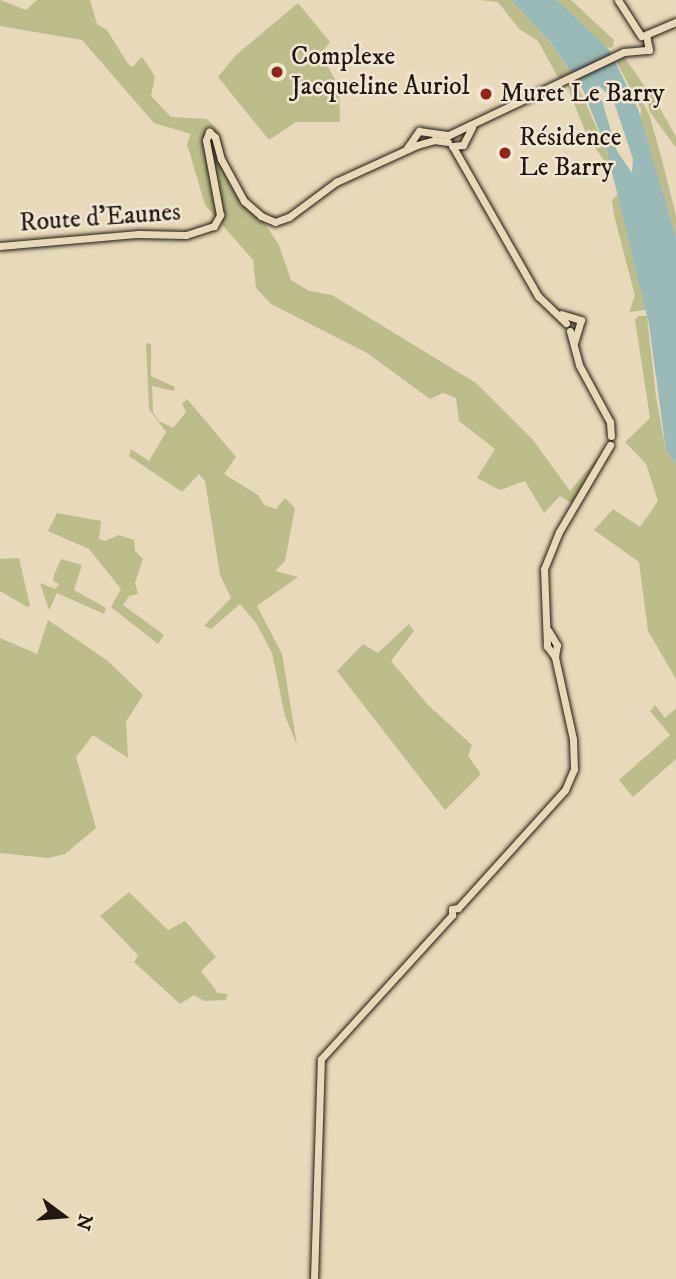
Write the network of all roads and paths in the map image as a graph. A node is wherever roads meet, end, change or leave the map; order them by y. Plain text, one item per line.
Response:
1 (618, 0) edge
2 (676, 22) edge
3 (645, 39) junction
4 (462, 133) junction
5 (415, 137) junction
6 (426, 140) junction
7 (453, 143) junction
8 (405, 151) junction
9 (0, 246) edge
10 (568, 320) junction
11 (574, 331) junction
12 (314, 1279) edge

1 - 3 main road
2 - 3 main road
3 - 4 main road
4 - 7 main road
4 - 7 main road, Route d'Eaunes
5 - 6 main road
5 - 6 main road
5 - 8 main road
6 - 7 main road, Route d'Eaunes
6 - 8 main road, Route d'Eaunes
7 - 10 main road
8 - 9 main road, Route d'Eaunes
10 - 11 main road
10 - 11 main road
11 - 12 main road

